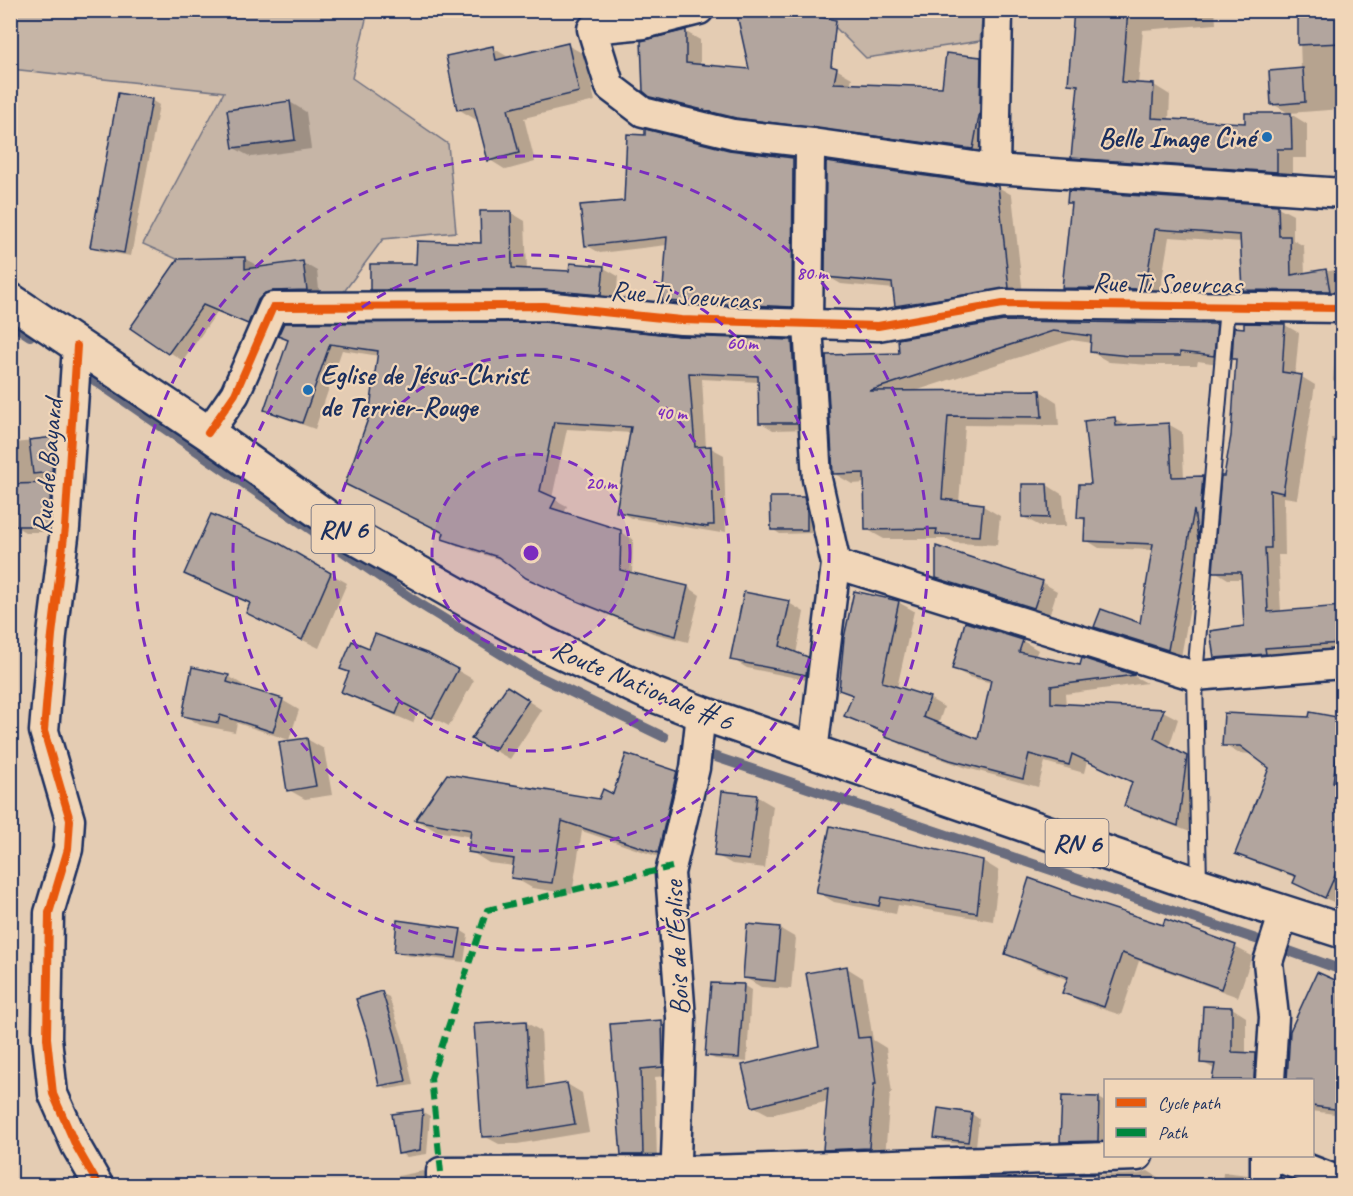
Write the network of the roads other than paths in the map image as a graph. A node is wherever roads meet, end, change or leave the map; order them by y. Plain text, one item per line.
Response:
1 (699, 10) edge
2 (998, 10) edge
3 (812, 143) junction
4 (995, 168) junction
5 (1342, 193) edge
6 (10, 300) edge
7 (1227, 307) junction
8 (1342, 308) edge
9 (808, 325) junction
10 (77, 346) junction
11 (208, 433) junction
12 (836, 564) junction
13 (1342, 664) edge
14 (1195, 676) junction
15 (701, 713) junction
16 (813, 752) junction
17 (1199, 885) junction
18 (1284, 912) junction
19 (1342, 931) edge
20 (1270, 1079) edge
21 (1108, 1157) edge
22 (1265, 1157) edge
23 (1279, 1157) edge
24 (841, 1175) edge
25 (676, 1178) edge
26 (441, 1179) edge
27 (1342, 1182) edge
28 (99, 1185) edge
29 (1265, 1185) edge

1 - 3 street
2 - 4 street
3 - 4 street
3 - 9 street
4 - 5 street
6 - 10 main road, Route Nationale # 6 / RN 6
7 - 8 street, Rue Ti Soeurcas
7 - 9 street, Rue Ti Soeurcas
7 - 14 lane
9 - 11 street, Rue Ti Soeurcas
9 - 12 street
10 - 11 main road, Route Nationale # 6 / RN 6
10 - 28 street, Rue de Bayard
11 - 15 main road, Route Nationale # 6 / RN 6
12 - 14 street
12 - 16 street
13 - 14 street
14 - 17 lane
15 - 16 main road, Route Nationale # 6 / RN 6
15 - 25 street, Bois de l'Église
16 - 17 main road, Route Nationale # 6 / RN 6
17 - 18 main road, Route Nationale # 6 / RN 6
18 - 19 main road, Route Nationale # 6 / RN 6
18 - 20 street
21 - 24 street
22 - 29 street
23 - 27 street
24 - 25 street
25 - 26 street

